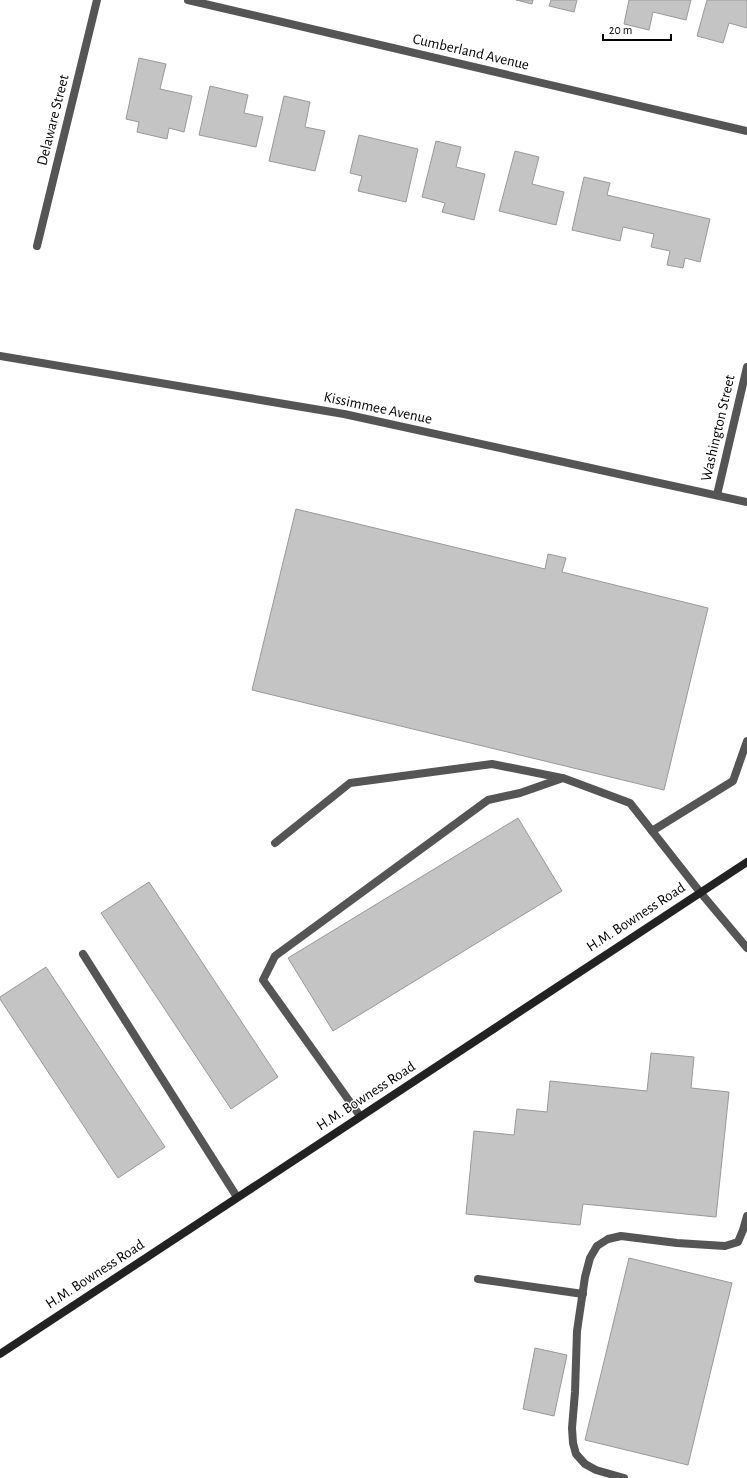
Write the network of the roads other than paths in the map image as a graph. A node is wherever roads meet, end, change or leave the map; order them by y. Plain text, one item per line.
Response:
1 (97, 0) edge
2 (188, 0) edge
3 (747, 131) edge
4 (37, 246) dead end
5 (0, 356) edge
6 (747, 367) edge
7 (717, 495) junction
8 (747, 502) edge
9 (747, 741) edge
10 (563, 778) junction
11 (652, 831) junction
12 (275, 843) dead end
13 (747, 862) edge
14 (700, 892) junction
15 (747, 948) edge
16 (83, 954) dead end
17 (360, 1116) junction
18 (237, 1197) junction
19 (747, 1216) edge
20 (478, 1279) dead end
21 (583, 1294) junction
22 (0, 1354) edge
23 (624, 1478) edge

1 - 4 street, Delaware Street
2 - 3 street, Cumberland Avenue
5 - 7 street, Kissimmee Avenue
6 - 7 street, Washington Street
7 - 8 street, Kissimmee Avenue
9 - 11 street
10 - 11 street
10 - 12 street
10 - 17 street
11 - 14 street
13 - 14 main road, H.M. Bowness Road
14 - 15 street
14 - 17 main road, H.M. Bowness Road
16 - 18 street
17 - 18 main road, H.M. Bowness Road
18 - 22 main road, H.M. Bowness Road
19 - 21 street
20 - 21 street
21 - 23 street

